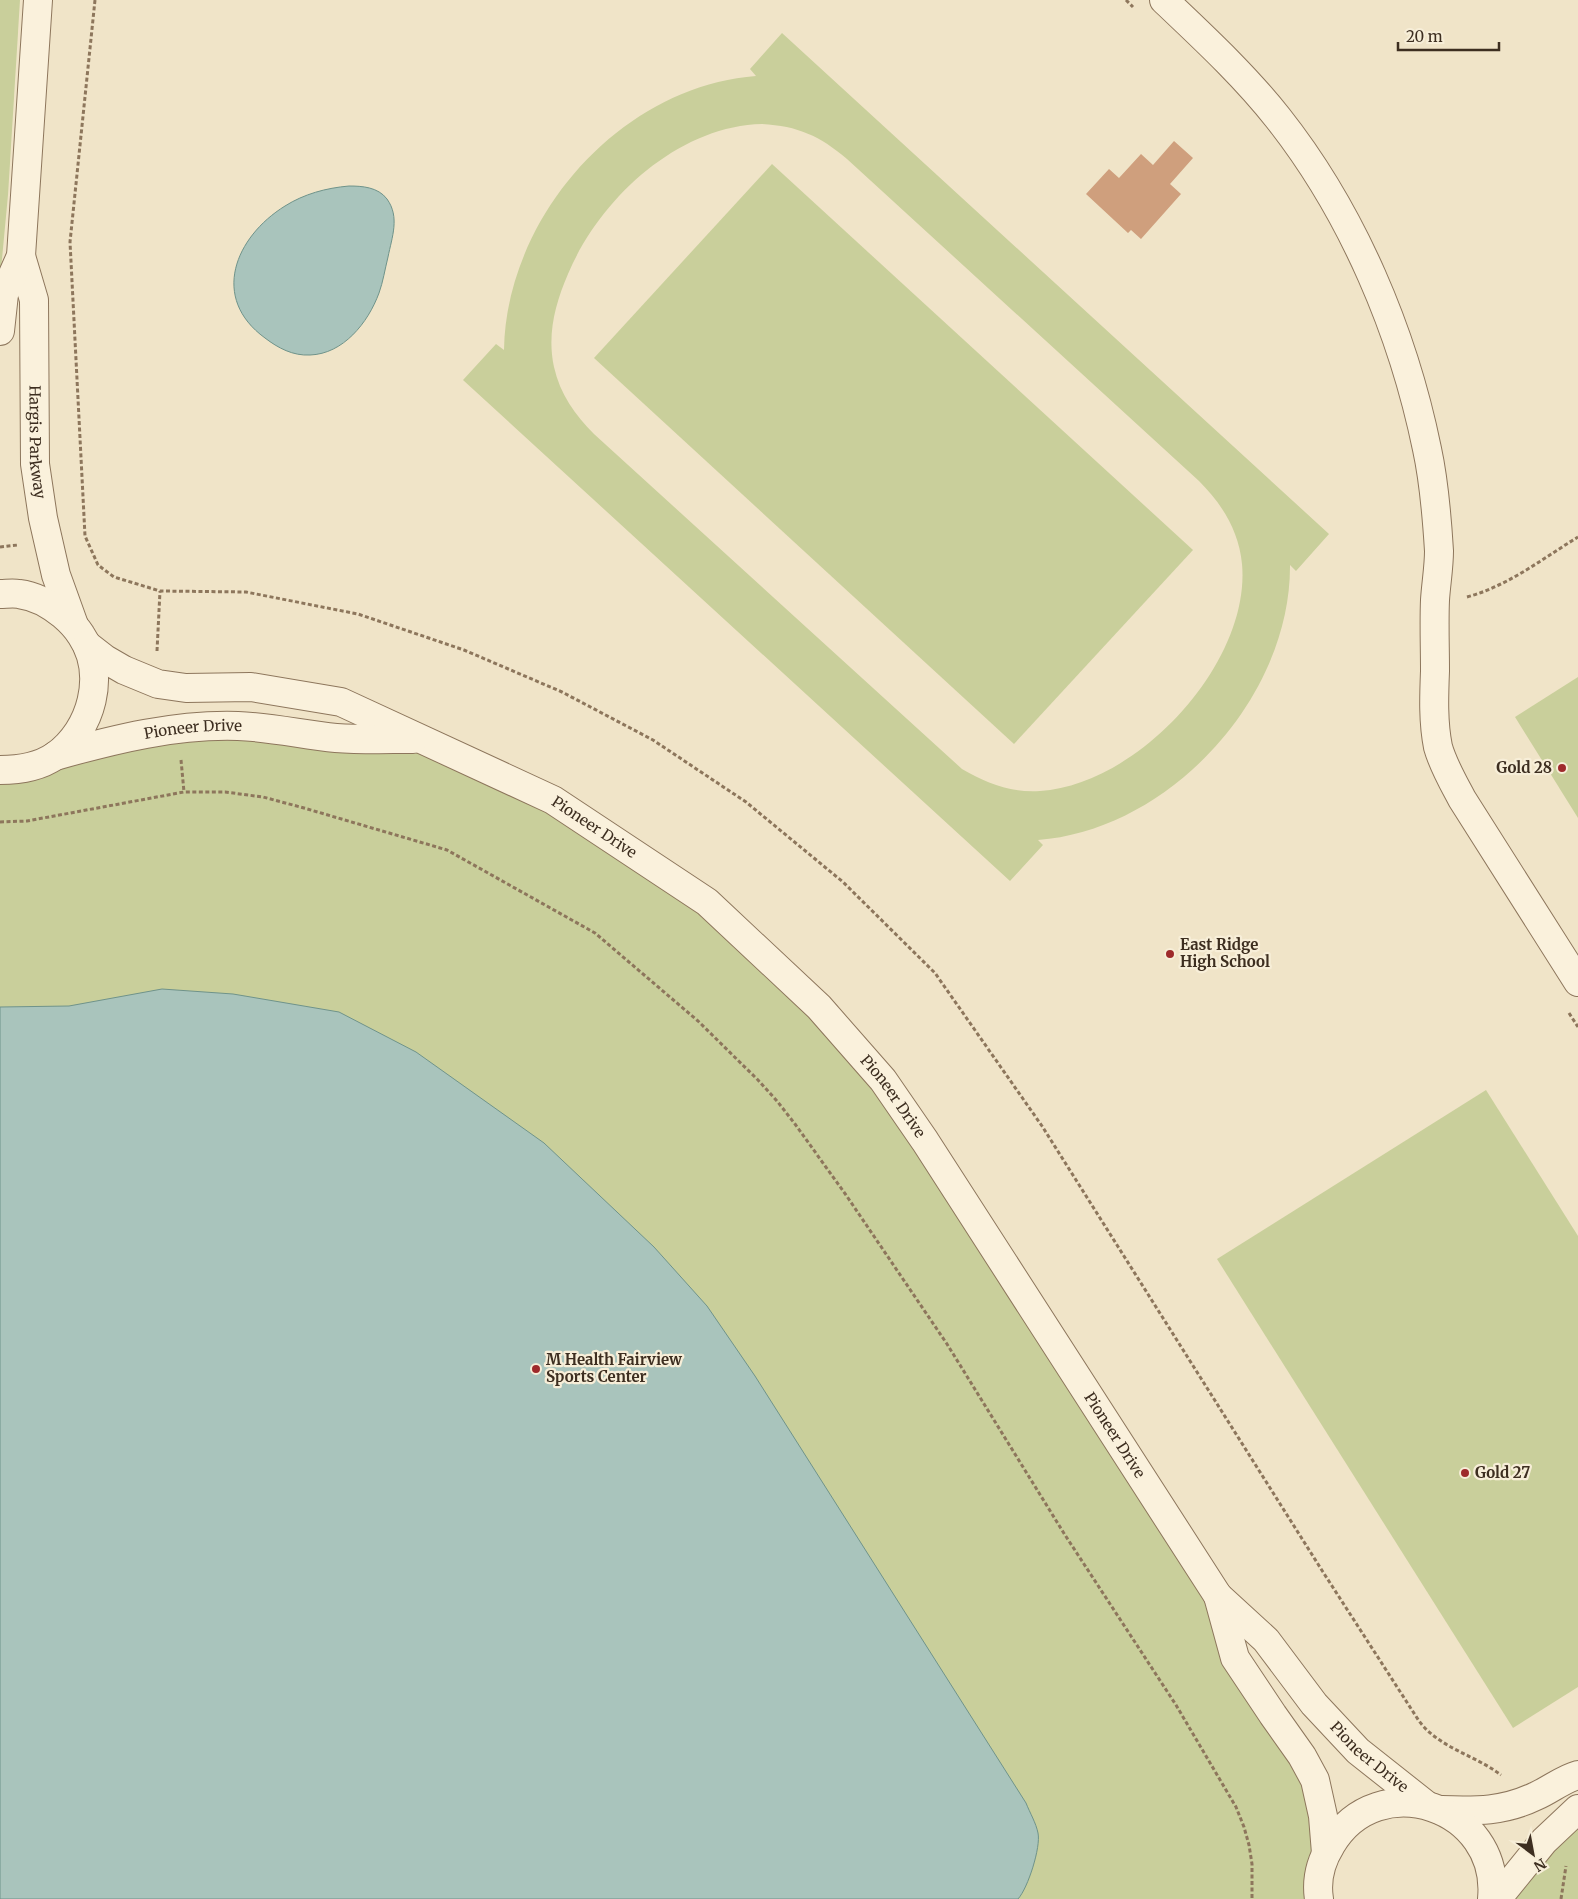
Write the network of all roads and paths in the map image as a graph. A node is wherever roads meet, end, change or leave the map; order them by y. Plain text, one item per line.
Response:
1 (38, 0) edge
2 (95, 0) edge
3 (1126, 0) edge
4 (1164, 0) edge
5 (1136, 10) dead end
6 (21, 256) junction
7 (0, 331) edge
8 (1578, 537) edge
9 (160, 591) dead end
10 (0, 594) edge
11 (1435, 601) junction
12 (80, 635) junction
13 (424, 739) junction
14 (55, 756) junction
15 (0, 770) edge
16 (0, 822) edge
17 (1578, 982) edge
18 (1568, 1010) dead end
19 (1578, 1027) edge
20 (1218, 1596) junction
21 (1578, 1775) edge
22 (1433, 1807) junction
23 (1578, 1809) edge
24 (1326, 1853) junction
25 (1566, 1866) dead end
26 (1252, 1899) edge
27 (1319, 1899) edge
28 (1492, 1899) edge
29 (1497, 1899) edge
30 (1561, 1899) edge

1 - 6 street, Hargis Parkway
2 - 9 path
3 - 5 path
4 - 11 street
6 - 7 street, Hargis Parkway
6 - 12 street, Hargis Parkway
8 - 11 path
10 - 12 street, Pioneer Drive
11 - 17 street
12 - 13 street, Pioneer Drive
12 - 14 street, Hargis Parkway
13 - 14 street, Pioneer Drive
13 - 20 street, Pioneer Drive
14 - 15 street, Pioneer Drive
16 - 26 path
18 - 19 path
20 - 22 street, Pioneer Drive
20 - 24 street, Pioneer Drive
21 - 22 street
22 - 24 street
22 - 28 street, Pioneer Drive
23 - 29 street
24 - 27 street
25 - 30 path

